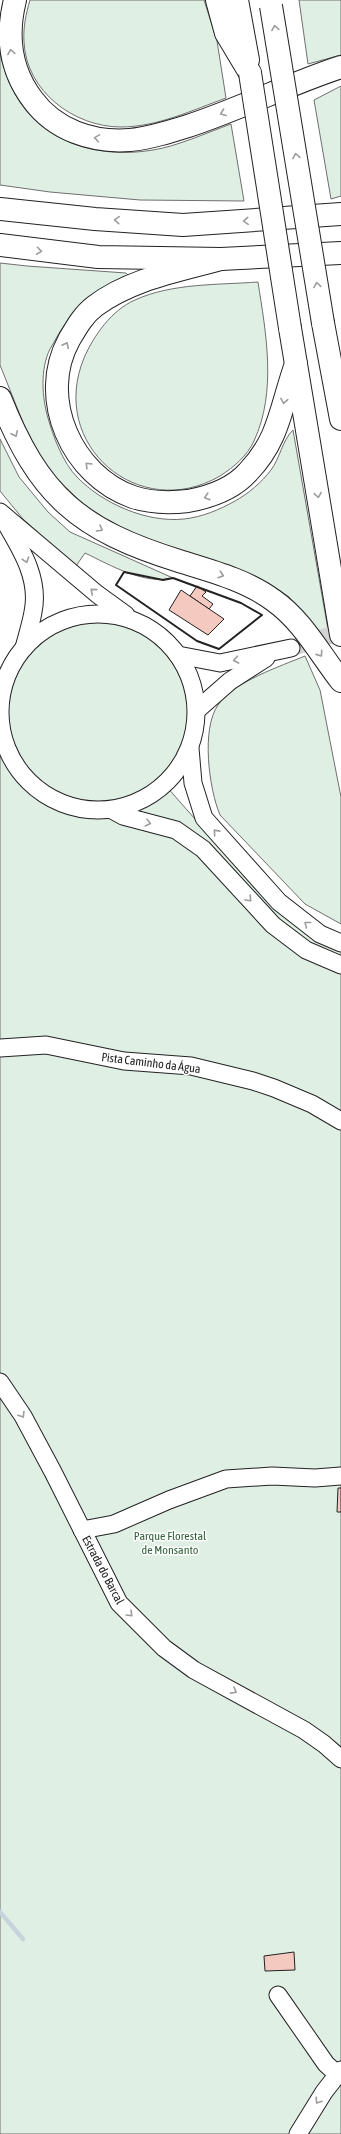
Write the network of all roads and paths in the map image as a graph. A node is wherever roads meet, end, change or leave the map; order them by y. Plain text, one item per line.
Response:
1 (16, 0) edge
2 (217, 0) edge
3 (237, 0) edge
4 (271, 2) edge
5 (341, 66) edge
6 (250, 73) junction
7 (0, 209) edge
8 (341, 214) edge
9 (0, 245) edge
10 (341, 253) edge
11 (221, 259) junction
12 (324, 323) junction
13 (296, 364) junction
14 (341, 376) edge
15 (0, 398) edge
16 (341, 419) edge
17 (0, 513) edge
18 (136, 621) junction
19 (341, 634) edge
20 (24, 648) junction
21 (178, 655) junction
22 (6, 669) edge
23 (341, 681) edge
24 (197, 710) junction
25 (190, 748) junction
26 (5, 755) edge
27 (112, 810) junction
28 (341, 943) edge
29 (341, 965) edge
30 (0, 1048) edge
31 (341, 1121) edge
32 (0, 1382) edge
33 (341, 1476) edge
34 (82, 1530) junction
35 (341, 1759) edge
36 (278, 1995) dead end
37 (339, 2072) edge
38 (298, 2134) edge

5 -> 1 highway
2 - 6 highway
3 - 6 highway
12 -> 4 highway, bridge
6 - 13 highway, bridge
8 -> 7 highway
9 -> 11 highway
10 - 11 highway
13 -> 11 highway
12 - 14 highway
12 - 16 highway
13 -> 19 highway
15 -> 23 highway
18 -> 17 street
17 -> 20 street
18 - 20 street
18 - 21 street
20 - 22 street
21 - 24 street
24 -> 21 street
22 - 26 street
24 - 25 street
25 - 27 street
28 -> 25 street
26 - 27 street
27 -> 29 street
30 - 31 street, Pista Caminho da Água
32 -> 34 street, Estrada do Barcal
33 - 34 street
34 -> 35 street, Estrada do Barcal
36 - 37 street
37 -> 38 street

